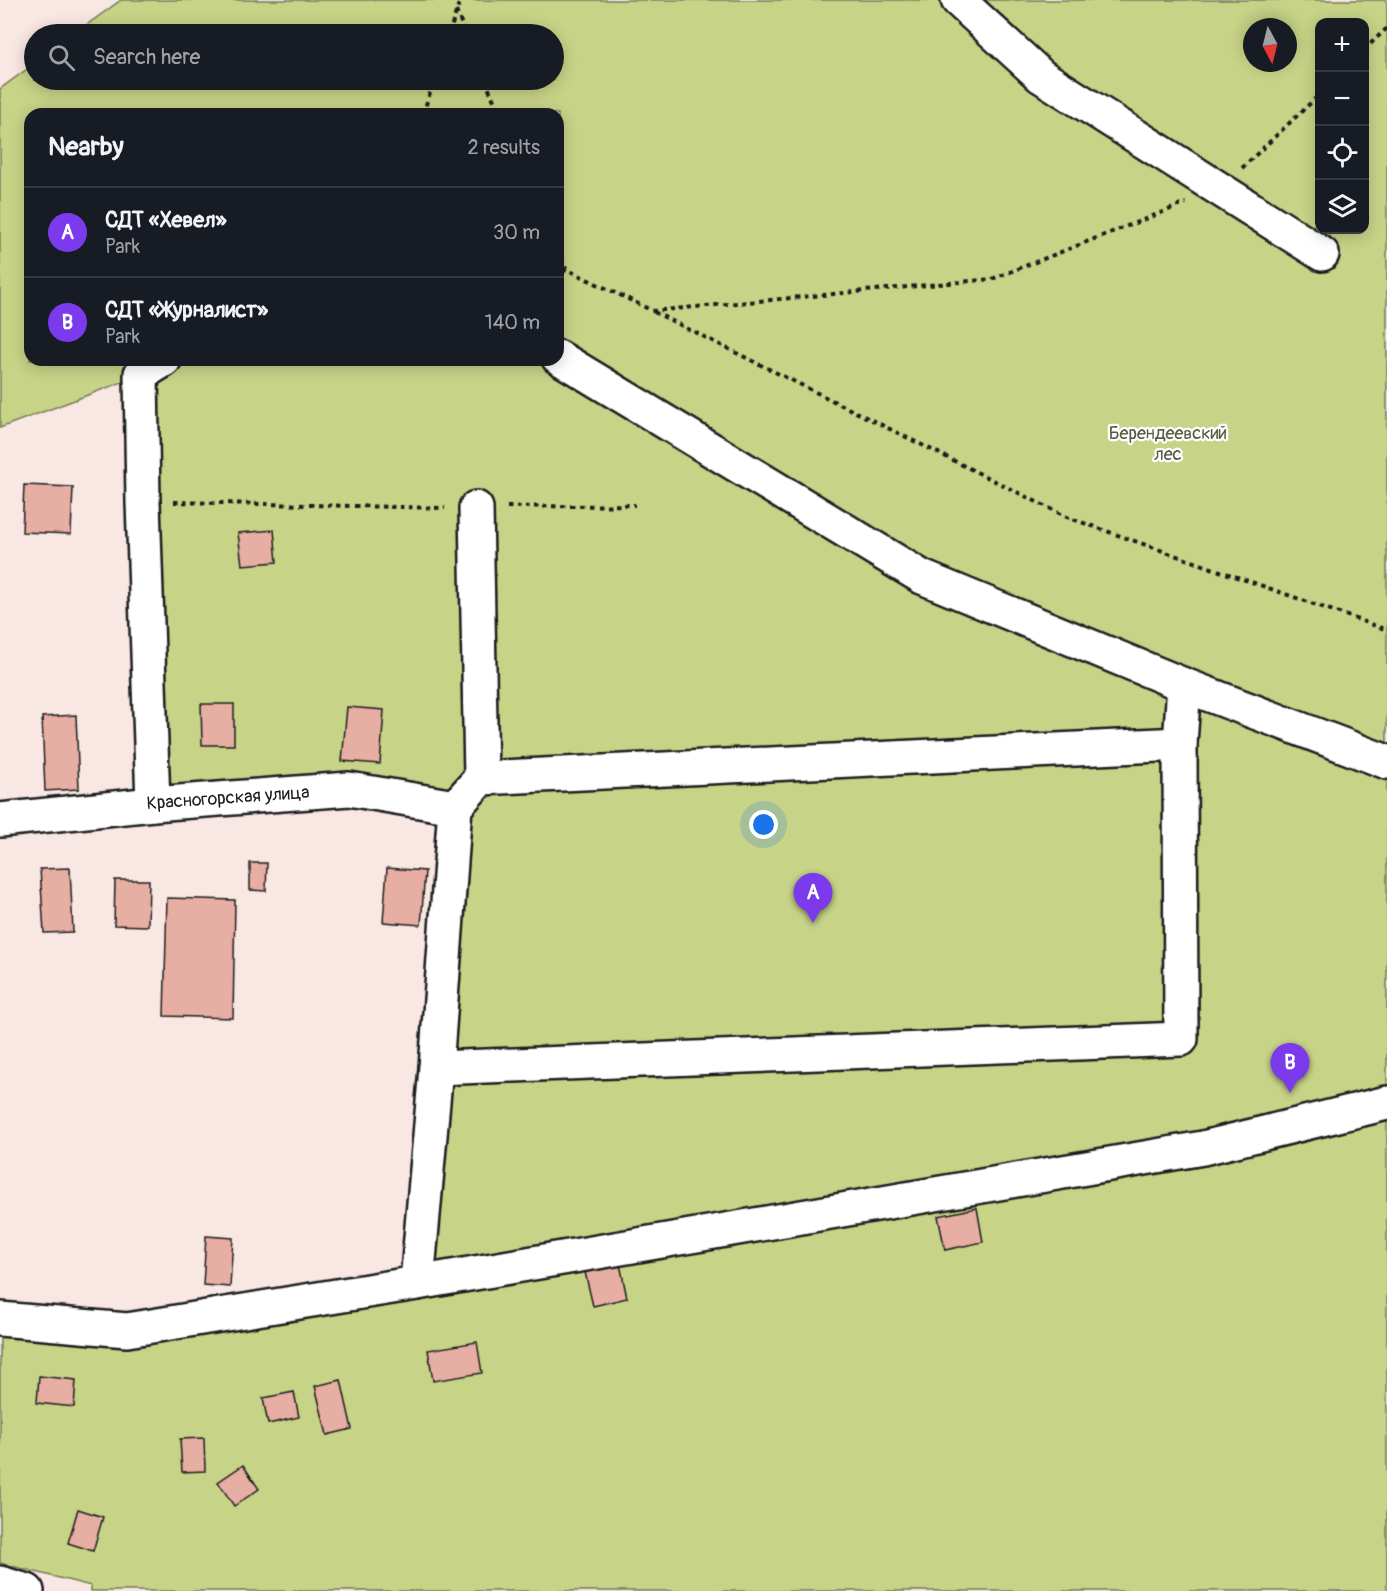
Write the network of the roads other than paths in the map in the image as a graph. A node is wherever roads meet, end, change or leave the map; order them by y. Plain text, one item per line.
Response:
1 (958, 0) edge
2 (1322, 254) dead end
3 (564, 361) edge
4 (154, 366) edge
5 (476, 508) road end
6 (1184, 685) junction
7 (1180, 744) junction
8 (1387, 762) edge
9 (482, 778) junction
10 (153, 804) junction
11 (455, 807) junction
12 (0, 820) edge
13 (436, 1068) junction
14 (1387, 1102) edge
15 (417, 1283) junction
16 (0, 1319) edge
17 (0, 1583) edge
18 (27, 1591) edge

1 - 2 street
3 - 6 street
4 - 10 street
5 - 9 street
6 - 7 street
6 - 8 street
7 - 9 street
7 - 13 street
9 - 11 street
10 - 11 street, Красногорская улица
10 - 12 street, Красногорская улица
11 - 13 street
13 - 15 street
14 - 15 street
15 - 16 street
17 - 18 street

